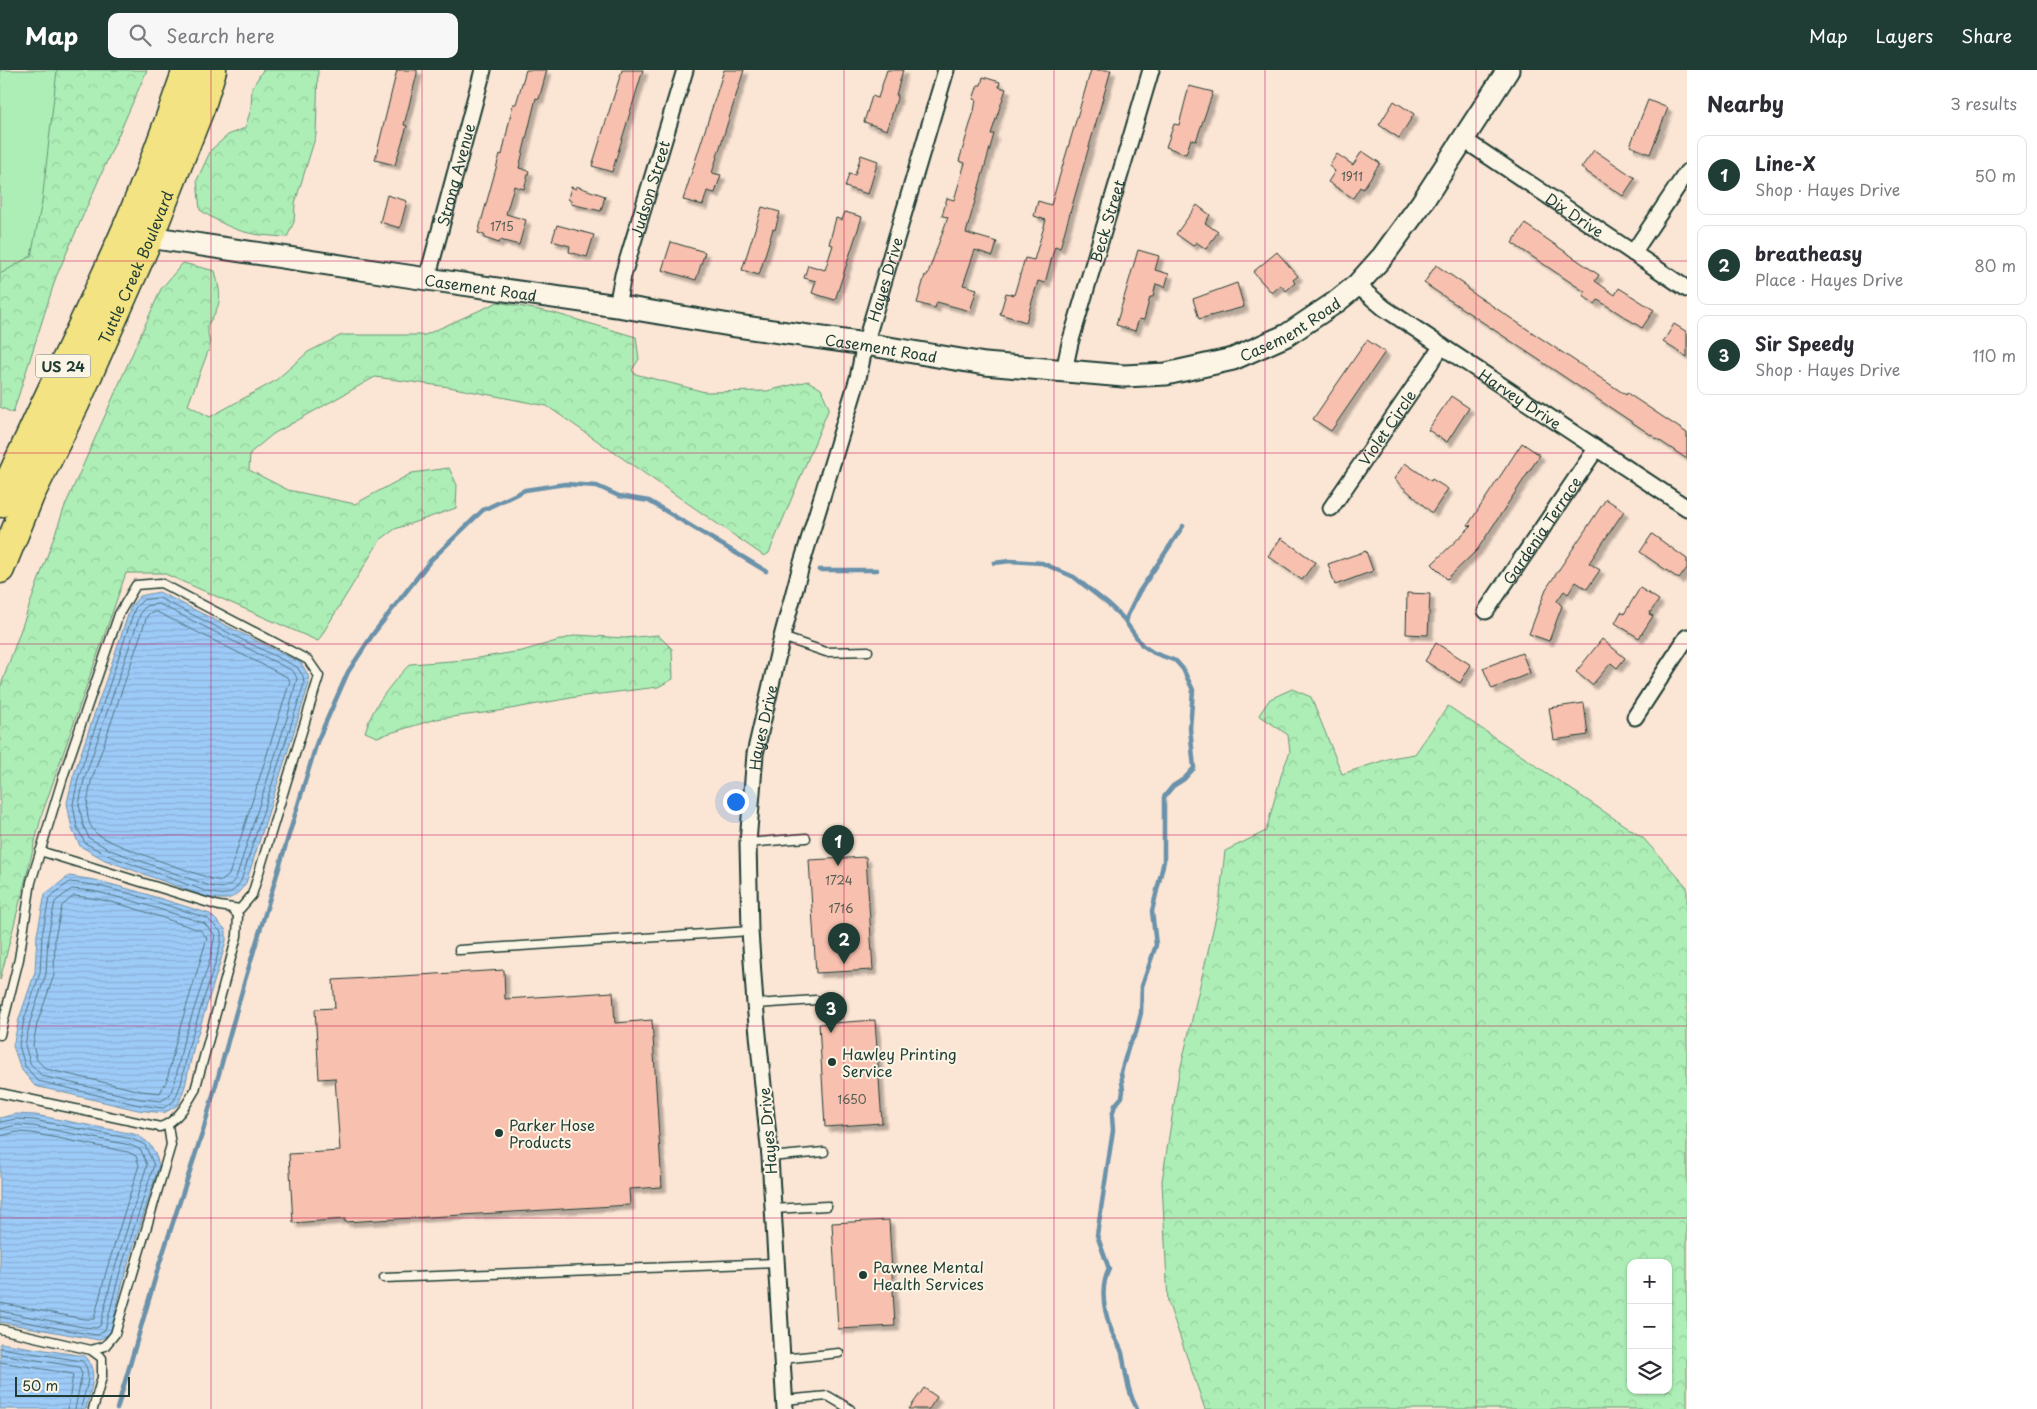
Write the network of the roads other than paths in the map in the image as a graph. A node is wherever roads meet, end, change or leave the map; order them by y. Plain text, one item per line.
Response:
1 (187, 70) edge
2 (212, 70) edge
3 (483, 70) edge
4 (685, 70) edge
5 (946, 70) edge
6 (1151, 70) edge
7 (1508, 70) edge
8 (1463, 139) junction
9 (1687, 172) edge
10 (138, 233) junction
11 (1633, 253) junction
12 (427, 279) junction
13 (1357, 285) junction
14 (1687, 289) edge
15 (617, 306) junction
16 (865, 344) junction
17 (1442, 346) junction
18 (1064, 371) junction
19 (1596, 449) junction
20 (0, 503) edge
21 (1331, 508) dead end
22 (1687, 508) edge
23 (0, 569) edge
24 (1486, 611) dead end
25 (782, 637) junction
26 (1687, 637) edge
27 (868, 651) dead end
28 (1635, 716) dead end
29 (806, 838) dead end
30 (748, 843) junction
31 (40, 851) junction
32 (231, 908) junction
33 (750, 931) junction
34 (459, 950) dead end
35 (816, 1000) dead end
36 (755, 1004) junction
37 (0, 1035) edge
38 (0, 1093) edge
39 (168, 1125) junction
40 (824, 1152) dead end
41 (770, 1157) junction
42 (827, 1206) dead end
43 (773, 1210) junction
44 (776, 1263) junction
45 (384, 1278) dead end
46 (0, 1329) edge
47 (91, 1350) junction
48 (839, 1353) dead end
49 (782, 1359) junction
50 (784, 1405) edge
51 (93, 1409) edge
52 (850, 1409) edge

1 - 10 highway, Tuttle Creek Boulevard / US 24
2 - 10 highway, Tuttle Creek Boulevard / US 24
3 - 12 street, Strong Avenue
4 - 15 street, Judson Street
5 - 16 street, Hayes Drive
6 - 18 street, Beck Street
7 - 8 street, Casement Road
8 - 11 street, Dix Drive
8 - 13 street, Casement Road
9 - 11 street
10 - 12 street, Casement Road
10 - 20 highway, Tuttle Creek Boulevard / US 24
10 - 23 highway, Tuttle Creek Boulevard / US 24
11 - 14 street, Dix Drive
12 - 15 street, Casement Road
13 - 17 street, Harvey Drive
13 - 18 street, Casement Road
15 - 16 street, Casement Road
16 - 18 street, Casement Road
16 - 25 street, Hayes Drive
17 - 19 street, Harvey Drive
17 - 21 street, Violet Circle
19 - 22 street, Harvey Drive
19 - 24 street, Gardenia Terrace
25 - 27 lane
25 - 30 street, Hayes Drive
26 - 28 street
29 - 30 lane
30 - 33 street, Hayes Drive
31 - 32 lane
31 - 32 lane
31 - 37 lane
32 - 39 lane
33 - 34 lane
33 - 36 street, Hayes Drive
35 - 36 lane
36 - 41 street, Hayes Drive
38 - 39 lane
39 - 47 lane
40 - 41 lane
41 - 43 street, Hayes Drive
42 - 43 lane
43 - 44 street, Hayes Drive
44 - 45 lane
44 - 49 street, Hayes Drive
46 - 47 lane
47 - 51 lane
48 - 49 lane
49 - 50 street, Hayes Drive
50 - 52 lane

